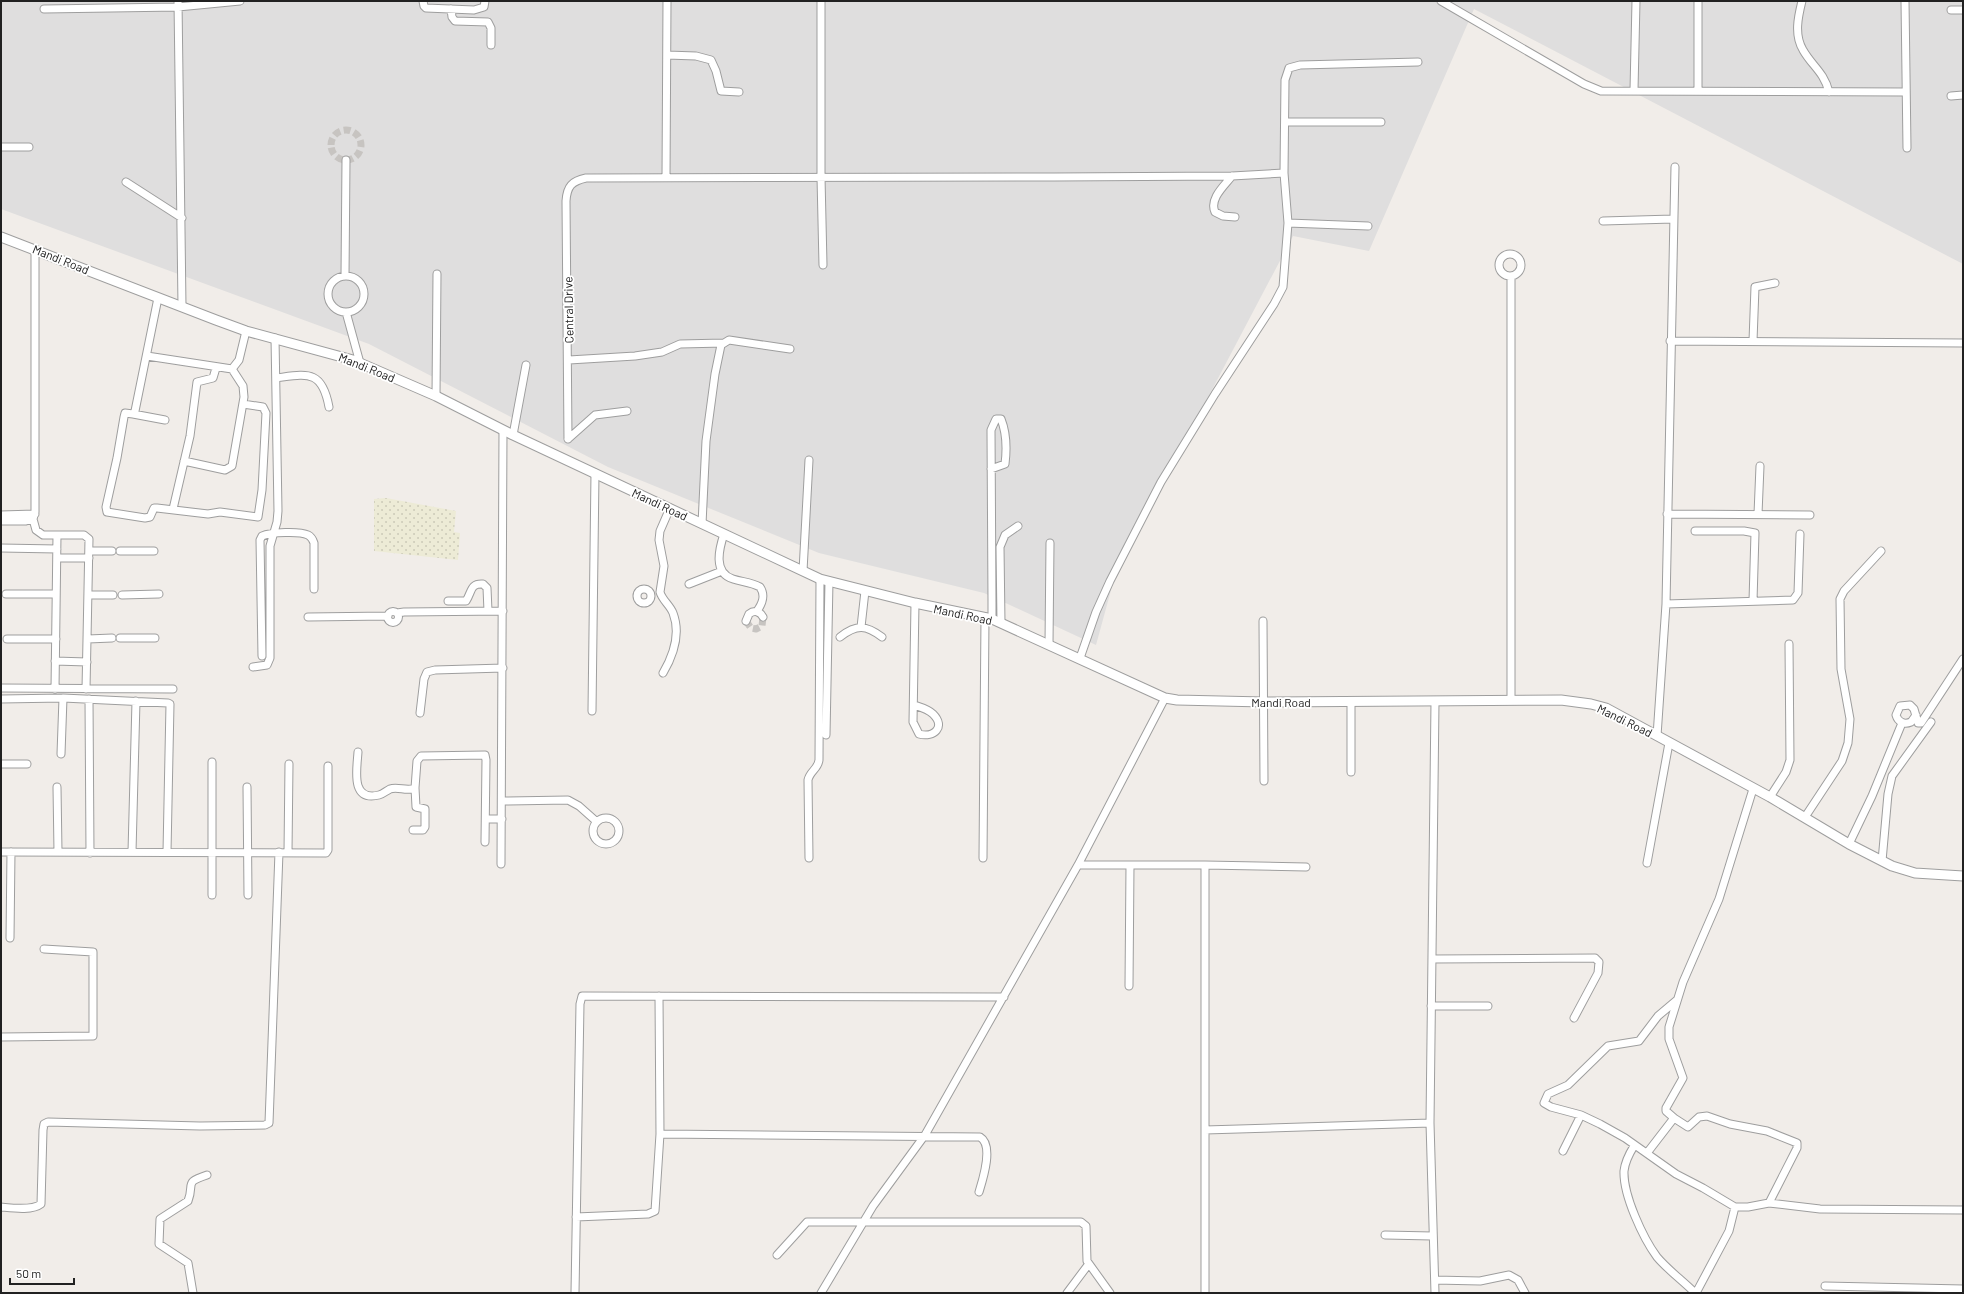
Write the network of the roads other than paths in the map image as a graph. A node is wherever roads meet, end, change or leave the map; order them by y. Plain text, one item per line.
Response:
1 (240, 1) edge
2 (423, 1) edge
3 (485, 1) edge
4 (667, 1) edge
5 (821, 1) edge
6 (1441, 1) edge
7 (1636, 1) edge
8 (1698, 1) edge
9 (1802, 1) edge
10 (1905, 1) edge
11 (111, 4) edge
12 (178, 4) edge
13 (44, 9) dead end
14 (451, 9) junction
15 (1951, 10) dead end
16 (1963, 10) edge
17 (491, 45) dead end
18 (667, 55) junction
19 (1418, 62) dead end
20 (1634, 90) junction
21 (1698, 90) junction
22 (739, 92) dead end
23 (1829, 92) junction
24 (1906, 92) junction
25 (1963, 95) edge
26 (1951, 96) dead end
27 (1285, 122) junction
28 (1381, 122) dead end
29 (1, 147) edge
30 (29, 147) dead end
31 (1907, 148) dead end
32 (346, 160) dead end
33 (1675, 167) dead end
34 (1284, 173) junction
35 (1232, 176) junction
36 (821, 177) junction
37 (666, 178) junction
38 (126, 182) dead end
39 (1235, 217) dead end
40 (182, 218) junction
41 (1673, 219) junction
42 (1603, 221) dead end
43 (1288, 223) junction
44 (1368, 226) dead end
45 (1, 237) edge
46 (35, 249) junction
47 (823, 265) dead end
48 (437, 274) dead end
49 (345, 276) junction
50 (1511, 276) dead end
51 (1775, 283) dead end
52 (158, 298) junction
53 (182, 306) junction
54 (346, 312) junction
55 (246, 331) junction
56 (275, 338) junction
57 (1670, 341) junction
58 (1753, 341) junction
59 (724, 342) junction
60 (1963, 343) edge
61 (790, 349) dead end
62 (147, 356) junction
63 (569, 360) junction
64 (360, 363) junction
65 (526, 365) dead end
66 (216, 368) junction
67 (232, 369) junction
68 (276, 378) junction
69 (436, 396) junction
70 (243, 404) junction
71 (329, 407) dead end
72 (627, 411) dead end
73 (134, 414) junction
74 (165, 420) dead end
75 (503, 430) junction
76 (513, 435) junction
77 (809, 460) dead end
78 (184, 461) junction
79 (1760, 466) dead end
80 (991, 469) junction
81 (595, 473) junction
82 (670, 508) junction
83 (173, 509) junction
84 (1667, 514) junction
85 (1758, 514) junction
86 (1, 515) edge
87 (1810, 515) dead end
88 (34, 517) junction
89 (1, 521) edge
90 (702, 524) junction
91 (1018, 526) dead end
92 (1695, 531) dead end
93 (273, 533) junction
94 (724, 534) junction
95 (1800, 534) dead end
96 (57, 535) junction
97 (1050, 543) dead end
98 (1, 548) edge
99 (57, 549) junction
100 (154, 551) dead end
101 (1881, 552) dead end
102 (89, 555) junction
103 (57, 558) junction
104 (722, 571) junction
105 (803, 571) junction
106 (820, 579) junction
107 (829, 581) junction
108 (689, 584) dead end
109 (314, 589) dead end
110 (865, 591) junction
111 (660, 592) junction
112 (6, 594) dead end
113 (56, 594) junction
114 (159, 594) dead end
115 (651, 594) dead end
116 (88, 595) junction
117 (113, 595) dead end
118 (122, 595) dead end
119 (1754, 601) junction
120 (448, 602) dead end
121 (915, 603) junction
122 (1666, 604) junction
123 (488, 611) junction
124 (503, 611) junction
125 (756, 611) junction
126 (308, 617) dead end
127 (763, 617) dead end
128 (988, 618) junction
129 (746, 621) dead end
130 (1263, 621) dead end
131 (1001, 623) junction
132 (861, 627) junction
133 (882, 636) dead end
134 (840, 637) dead end
135 (155, 638) dead end
136 (7, 639) dead end
137 (56, 639) junction
138 (88, 639) junction
139 (1049, 644) junction
140 (1789, 644) dead end
141 (262, 656) dead end
142 (1080, 658) junction
143 (1963, 659) edge
144 (55, 661) junction
145 (87, 662) junction
146 (253, 667) dead end
147 (503, 668) junction
148 (663, 673) dead end
149 (1, 688) edge
150 (55, 689) junction
151 (86, 689) junction
152 (173, 689) dead end
153 (63, 698) junction
154 (1166, 698) junction
155 (1, 699) edge
156 (89, 699) junction
157 (1511, 700) junction
158 (136, 701) junction
159 (1264, 702) junction
160 (1351, 702) junction
161 (1435, 702) junction
162 (914, 704) junction
163 (592, 711) dead end
164 (420, 713) dead end
165 (1916, 715) junction
166 (1931, 722) dead end
167 (1902, 723) junction
168 (826, 735) dead end
169 (1657, 736) junction
170 (1669, 743) junction
171 (358, 752) dead end
172 (61, 754) dead end
173 (212, 762) dead end
174 (1, 764) edge
175 (27, 764) dead end
176 (289, 764) dead end
177 (328, 766) dead end
178 (1351, 772) dead end
179 (1264, 781) dead end
180 (57, 787) dead end
181 (247, 787) dead end
182 (415, 788) junction
183 (1753, 788) junction
184 (1770, 797) junction
185 (502, 800) junction
186 (1805, 817) junction
187 (486, 819) junction
188 (502, 819) junction
189 (597, 822) dead end
190 (413, 830) dead end
191 (485, 842) dead end
192 (1849, 844) junction
193 (1, 852) edge
194 (11, 852) junction
195 (58, 852) junction
196 (90, 852) junction
197 (132, 852) junction
198 (167, 852) junction
199 (212, 852) junction
200 (248, 852) junction
201 (278, 852) junction
202 (288, 852) junction
203 (809, 858) dead end
204 (983, 858) dead end
205 (1882, 861) junction
206 (1647, 863) dead end
207 (501, 864) dead end
208 (1078, 865) junction
209 (1130, 865) junction
210 (1205, 866) junction
211 (1306, 867) dead end
212 (1963, 876) edge
213 (212, 895) dead end
214 (248, 895) dead end
215 (10, 938) dead end
216 (44, 949) dead end
217 (1432, 959) junction
218 (1129, 986) dead end
219 (659, 996) junction
220 (1004, 997) junction
221 (1677, 1000) junction
222 (1431, 1006) junction
223 (1488, 1006) dead end
224 (1574, 1018) dead end
225 (1, 1037) edge
226 (1581, 1115) junction
227 (1674, 1118) junction
228 (1430, 1122) junction
229 (1205, 1130) junction
230 (660, 1134) junction
231 (925, 1135) junction
232 (1634, 1146) junction
233 (1563, 1151) dead end
234 (1647, 1153) junction
235 (207, 1175) dead end
236 (979, 1192) dead end
237 (1769, 1203) junction
238 (1, 1207) edge
239 (1735, 1207) junction
240 (1963, 1210) edge
241 (576, 1217) junction
242 (863, 1222) junction
243 (1385, 1235) dead end
244 (1432, 1236) junction
245 (777, 1254) dead end
246 (1088, 1265) junction
247 (1435, 1280) junction
248 (1825, 1286) dead end
249 (1963, 1289) edge
250 (1916, 1290) edge
251 (192, 1293) edge
252 (575, 1293) edge
253 (821, 1293) edge
254 (1067, 1293) edge
255 (1110, 1293) edge
256 (1205, 1293) edge
257 (1435, 1293) edge
258 (1525, 1293) edge
259 (1696, 1293) edge

1 - 12 street
2 - 14 street
3 - 14 street
4 - 18 street
5 - 36 street
6 - 20 street
7 - 20 street
8 - 21 street
9 - 23 street
10 - 24 street
11 - 12 street
11 - 13 street
12 - 40 street
14 - 17 street
15 - 16 street
18 - 22 street
18 - 37 street
19 - 27 street
20 - 21 street
21 - 23 street
23 - 24 street
24 - 31 street
25 - 26 street
27 - 28 street
27 - 34 street
29 - 30 street
32 - 49 street
33 - 41 street
34 - 35 street
34 - 43 street
35 - 36 street
35 - 39 street
36 - 37 street
36 - 47 street
37 - 63 street, Central Drive
38 - 40 street
40 - 53 street
41 - 42 street
41 - 57 street
43 - 44 street
43 - 142 street
45 - 46 street, Mandi Road
46 - 52 street, Mandi Road
46 - 88 street
48 - 69 street
49 - 54 street
49 - 54 street
50 - 157 street
51 - 58 street
52 - 53 street, Mandi Road
52 - 62 street
53 - 55 street, Mandi Road
54 - 64 street
55 - 56 street, Mandi Road
55 - 67 street
56 - 64 street, Mandi Road
56 - 68 street
57 - 58 street
57 - 84 street
58 - 60 street
59 - 61 street
59 - 63 street
59 - 90 street
62 - 66 street
62 - 73 street
63 - 72 street, Central Drive
64 - 69 street, Mandi Road
65 - 76 street
66 - 67 street
66 - 78 street
67 - 70 street
68 - 71 street
68 - 93 street
69 - 75 street, Mandi Road
70 - 78 street
70 - 83 street
73 - 74 street
73 - 83 street
75 - 76 street, Mandi Road
75 - 124 street
76 - 81 street, Mandi Road
77 - 105 street
78 - 83 street
79 - 85 street
80 - 80 street
80 - 128 street
81 - 82 street, Mandi Road
81 - 163 street
82 - 90 street, Mandi Road
82 - 111 street
84 - 85 street
84 - 122 street
85 - 87 street
86 - 88 street
88 - 89 street
88 - 96 street
90 - 94 street, Mandi Road
91 - 131 street
92 - 119 street
93 - 109 street
93 - 141 street
93 - 146 street
94 - 104 street
94 - 105 street, Mandi Road
95 - 119 street
96 - 99 street
96 - 102 street
97 - 139 street
98 - 99 street
99 - 103 street
100 - 102 street
101 - 186 street
102 - 103 street
102 - 116 street
103 - 113 street
104 - 108 street
104 - 125 street
105 - 106 street, Mandi Road
106 - 107 street, Mandi Road
106 - 203 street
107 - 110 street, Mandi Road
107 - 168 street
110 - 121 street, Mandi Road
110 - 132 street
111 - 115 street
111 - 148 street
112 - 113 street
113 - 137 street
114 - 118 street
116 - 117 street
116 - 138 street
119 - 122 street
120 - 123 street
121 - 128 street, Mandi Road
121 - 162 street
122 - 169 street
123 - 124 street
123 - 126 street
124 - 147 street
125 - 127 street
125 - 129 street
128 - 131 street, Mandi Road
128 - 204 street
130 - 159 street
131 - 139 street, Mandi Road
132 - 133 street
132 - 134 street
135 - 138 street
136 - 137 street
137 - 144 street
138 - 145 street
139 - 142 street, Mandi Road
140 - 184 street
142 - 154 street, Mandi Road
143 - 165 street
144 - 145 street
144 - 150 street
145 - 151 street
147 - 164 street
147 - 185 street
149 - 150 street
150 - 151 street
151 - 152 street
153 - 155 street
153 - 156 street
153 - 172 street
154 - 159 street, Mandi Road
154 - 208 street
156 - 158 street
156 - 196 street
157 - 161 street, Mandi Road
157 - 169 street, Mandi Road
158 - 197 street
158 - 198 street
159 - 160 street, Mandi Road
159 - 179 street
160 - 161 street, Mandi Road
160 - 178 street
161 - 217 street
162 - 162 street
165 - 167 street
165 - 167 street
166 - 205 street
167 - 192 street
169 - 170 street, Mandi Road
170 - 183 street, Mandi Road
170 - 206 street
171 - 182 street
173 - 199 street
174 - 175 street
176 - 202 street
177 - 202 street
180 - 195 street
181 - 200 street
182 - 187 street
182 - 190 street
183 - 184 street, Mandi Road
183 - 221 street
184 - 186 street, Mandi Road
185 - 188 street
185 - 189 street
186 - 192 street, Mandi Road
187 - 188 street
187 - 191 street
188 - 207 street
192 - 205 street, Mandi Road
193 - 194 street
194 - 195 street
194 - 215 street
195 - 196 street
196 - 197 street
197 - 198 street
198 - 199 street
199 - 200 street
199 - 213 street
200 - 201 street
200 - 214 street
201 - 202 street
201 - 238 street
205 - 212 street, Mandi Road
208 - 209 street
208 - 220 street
209 - 210 street
209 - 218 street
210 - 211 street
210 - 229 street
216 - 225 street
217 - 222 street
217 - 224 street
219 - 220 street
219 - 230 street
219 - 241 street
220 - 231 street
221 - 226 street
221 - 227 street
222 - 223 street
222 - 228 street
226 - 232 street
226 - 233 street
227 - 234 street
227 - 237 street
228 - 229 street
228 - 244 street
229 - 256 street
230 - 231 street
230 - 241 street
231 - 236 street
231 - 242 street
232 - 234 street
232 - 259 street
234 - 239 street
235 - 251 street
237 - 239 street
237 - 240 street
239 - 259 street
241 - 252 street
242 - 245 street
242 - 246 street
242 - 253 street
243 - 244 street
244 - 247 street
246 - 254 street
246 - 255 street
247 - 257 street
247 - 258 street
248 - 250 street
249 - 250 street

